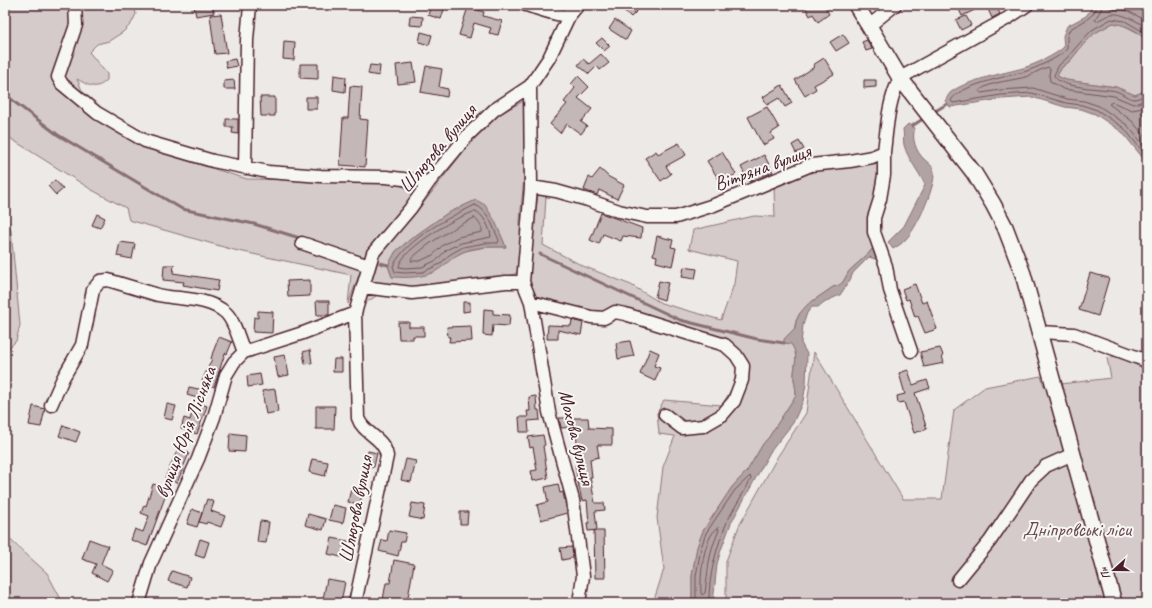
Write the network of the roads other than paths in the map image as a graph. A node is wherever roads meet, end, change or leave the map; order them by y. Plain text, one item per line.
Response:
1 (75, 5) edge
2 (250, 5) edge
3 (526, 5) edge
4 (578, 5) edge
5 (856, 5) edge
6 (895, 5) edge
7 (1028, 5) edge
8 (570, 11) edge
9 (869, 26) junction
10 (900, 78) junction
11 (530, 86) junction
12 (884, 152) junction
13 (244, 168) junction
14 (429, 182) junction
15 (531, 187) junction
16 (302, 243) dead end
17 (369, 266) junction
18 (522, 282) junction
19 (363, 287) junction
20 (531, 302) junction
21 (355, 313) junction
22 (1040, 332) junction
23 (244, 352) junction
24 (911, 352) dead end
25 (1147, 361) edge
26 (51, 405) dead end
27 (665, 415) dead end
28 (1073, 454) junction
29 (958, 580) dead end
30 (138, 603) edge
31 (355, 603) edge
32 (579, 603) edge
33 (1114, 603) edge

1 - 13 street
2 - 13 street
3 - 8 street
4 - 8 street, Шлюзова вулиця
5 - 9 main road
6 - 9 street
7 - 10 street
8 - 11 street, Шлюзова вулиця
9 - 10 main road
10 - 12 street
10 - 22 main road
11 - 14 street, Шлюзова вулиця
11 - 15 street
12 - 15 street, Вітряна вулиця
12 - 24 street
13 - 14 street
14 - 17 street, Шлюзова вулиця
15 - 18 street
16 - 17 street
17 - 19 street, Шлюзова вулиця
18 - 19 street
18 - 20 street, Мохова вулиця
19 - 21 street, Шлюзова вулиця
20 - 27 street
20 - 32 street, Мохова вулиця
21 - 23 street
21 - 31 street, Шлюзова вулиця
22 - 25 street
22 - 28 main road
23 - 26 street
23 - 30 street, вулиця Юрія Лісняка
28 - 29 street
28 - 33 main road

